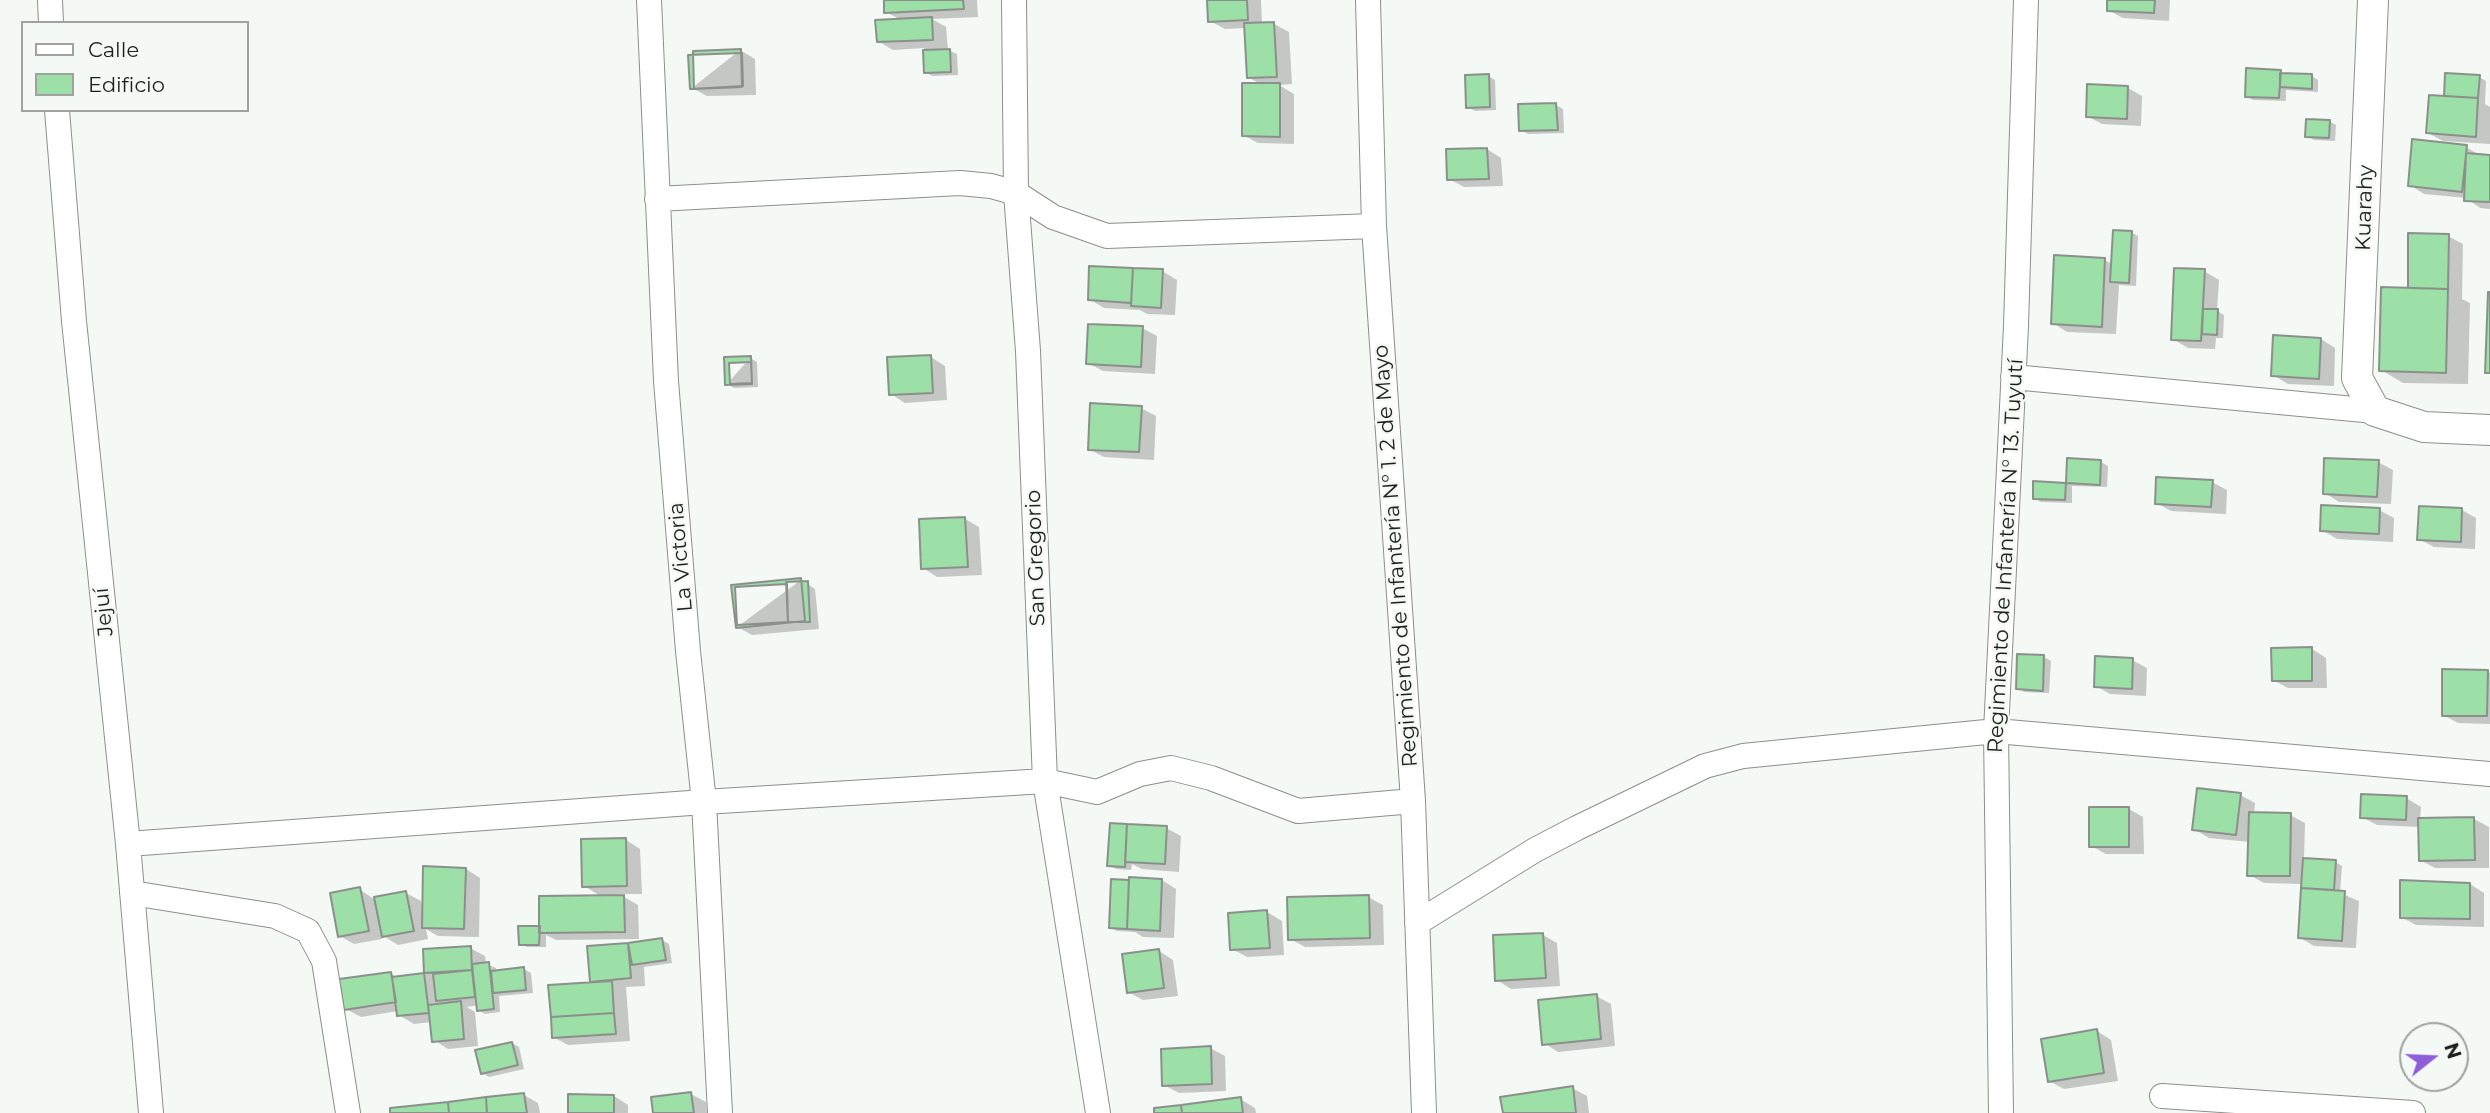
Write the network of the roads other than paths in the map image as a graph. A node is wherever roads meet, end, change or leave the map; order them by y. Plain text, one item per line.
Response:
1 (50, 0) edge
2 (649, 0) edge
3 (1014, 0) edge
4 (1368, 0) edge
5 (2026, 0) edge
6 (2374, 0) edge
7 (51, 21) edge
8 (57, 112) edge
9 (1016, 193) junction
10 (657, 199) junction
11 (1374, 226) junction
12 (2013, 377) junction
13 (2375, 411) junction
14 (2490, 430) edge
15 (1996, 731) junction
16 (2490, 774) edge
17 (1045, 781) junction
18 (1413, 801) junction
19 (704, 802) junction
20 (128, 844) junction
21 (132, 893) junction
22 (1417, 923) junction
23 (2162, 1096) dead end
24 (151, 1113) edge
25 (348, 1113) edge
26 (720, 1113) edge
27 (1098, 1113) edge
28 (1424, 1113) edge
29 (2001, 1113) edge
30 (2413, 1113) edge

1 - 7 street
2 - 10 street, La Victoria
3 - 9 street, San Gregorio
4 - 11 street, Regimiento de Infantería N° 1. 2 de Mayo
5 - 12 street, Regimiento de Infantería N° 13. Tuyutí
6 - 13 street, Kuarahy
8 - 20 street, Jejuí
9 - 10 street
9 - 11 street
9 - 17 street, San Gregorio
10 - 19 street, La Victoria
11 - 18 street, Regimiento de Infantería N° 1. 2 de Mayo
12 - 13 street
12 - 15 street, Regimiento de Infantería N° 13. Tuyutí
13 - 14 street
15 - 16 street
15 - 22 street
15 - 29 street, Regimiento de Infantería N° 13. Tuyutí
17 - 18 street
17 - 19 street
17 - 27 street, San Gregorio
18 - 22 street, Regimiento de Infantería N° 1. 2 de Mayo
19 - 20 street
19 - 26 street, La Victoria
20 - 21 street, Jejuí
21 - 24 street, Jejuí
21 - 25 street
22 - 28 street, Regimiento de Infantería N° 1. 2 de Mayo
23 - 30 street

